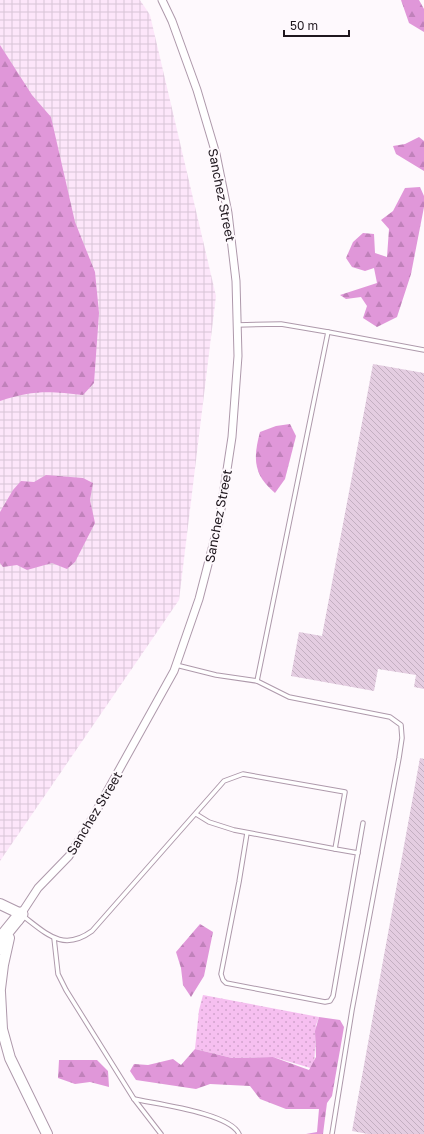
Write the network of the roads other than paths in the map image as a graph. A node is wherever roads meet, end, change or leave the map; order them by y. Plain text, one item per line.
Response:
1 (162, 0) edge
2 (238, 325) junction
3 (328, 332) junction
4 (424, 350) edge
5 (176, 665) junction
6 (257, 682) junction
7 (196, 814) junction
8 (363, 823) dead end
9 (247, 833) junction
10 (336, 849) junction
11 (358, 853) junction
12 (0, 904) edge
13 (21, 914) junction
14 (54, 938) junction
15 (0, 948) edge
16 (0, 991) edge
17 (134, 1099) junction
18 (47, 1134) edge
19 (161, 1134) edge
20 (239, 1134) edge
21 (332, 1134) edge

1 - 2 street, Sanchez Street
2 - 3 lane
2 - 5 street, Sanchez Street
3 - 4 lane
3 - 6 lane
5 - 6 lane
5 - 13 street, Sanchez Street
6 - 21 lane
7 - 9 lane
7 - 10 lane
7 - 14 lane
8 - 11 lane
9 - 10 lane
9 - 11 lane
10 - 11 lane
12 - 13 street
13 - 14 lane
13 - 15 highway
13 - 16 street, Sanchez Street
14 - 17 lane
16 - 18 street, Sanchez Street
17 - 19 lane
17 - 20 lane

